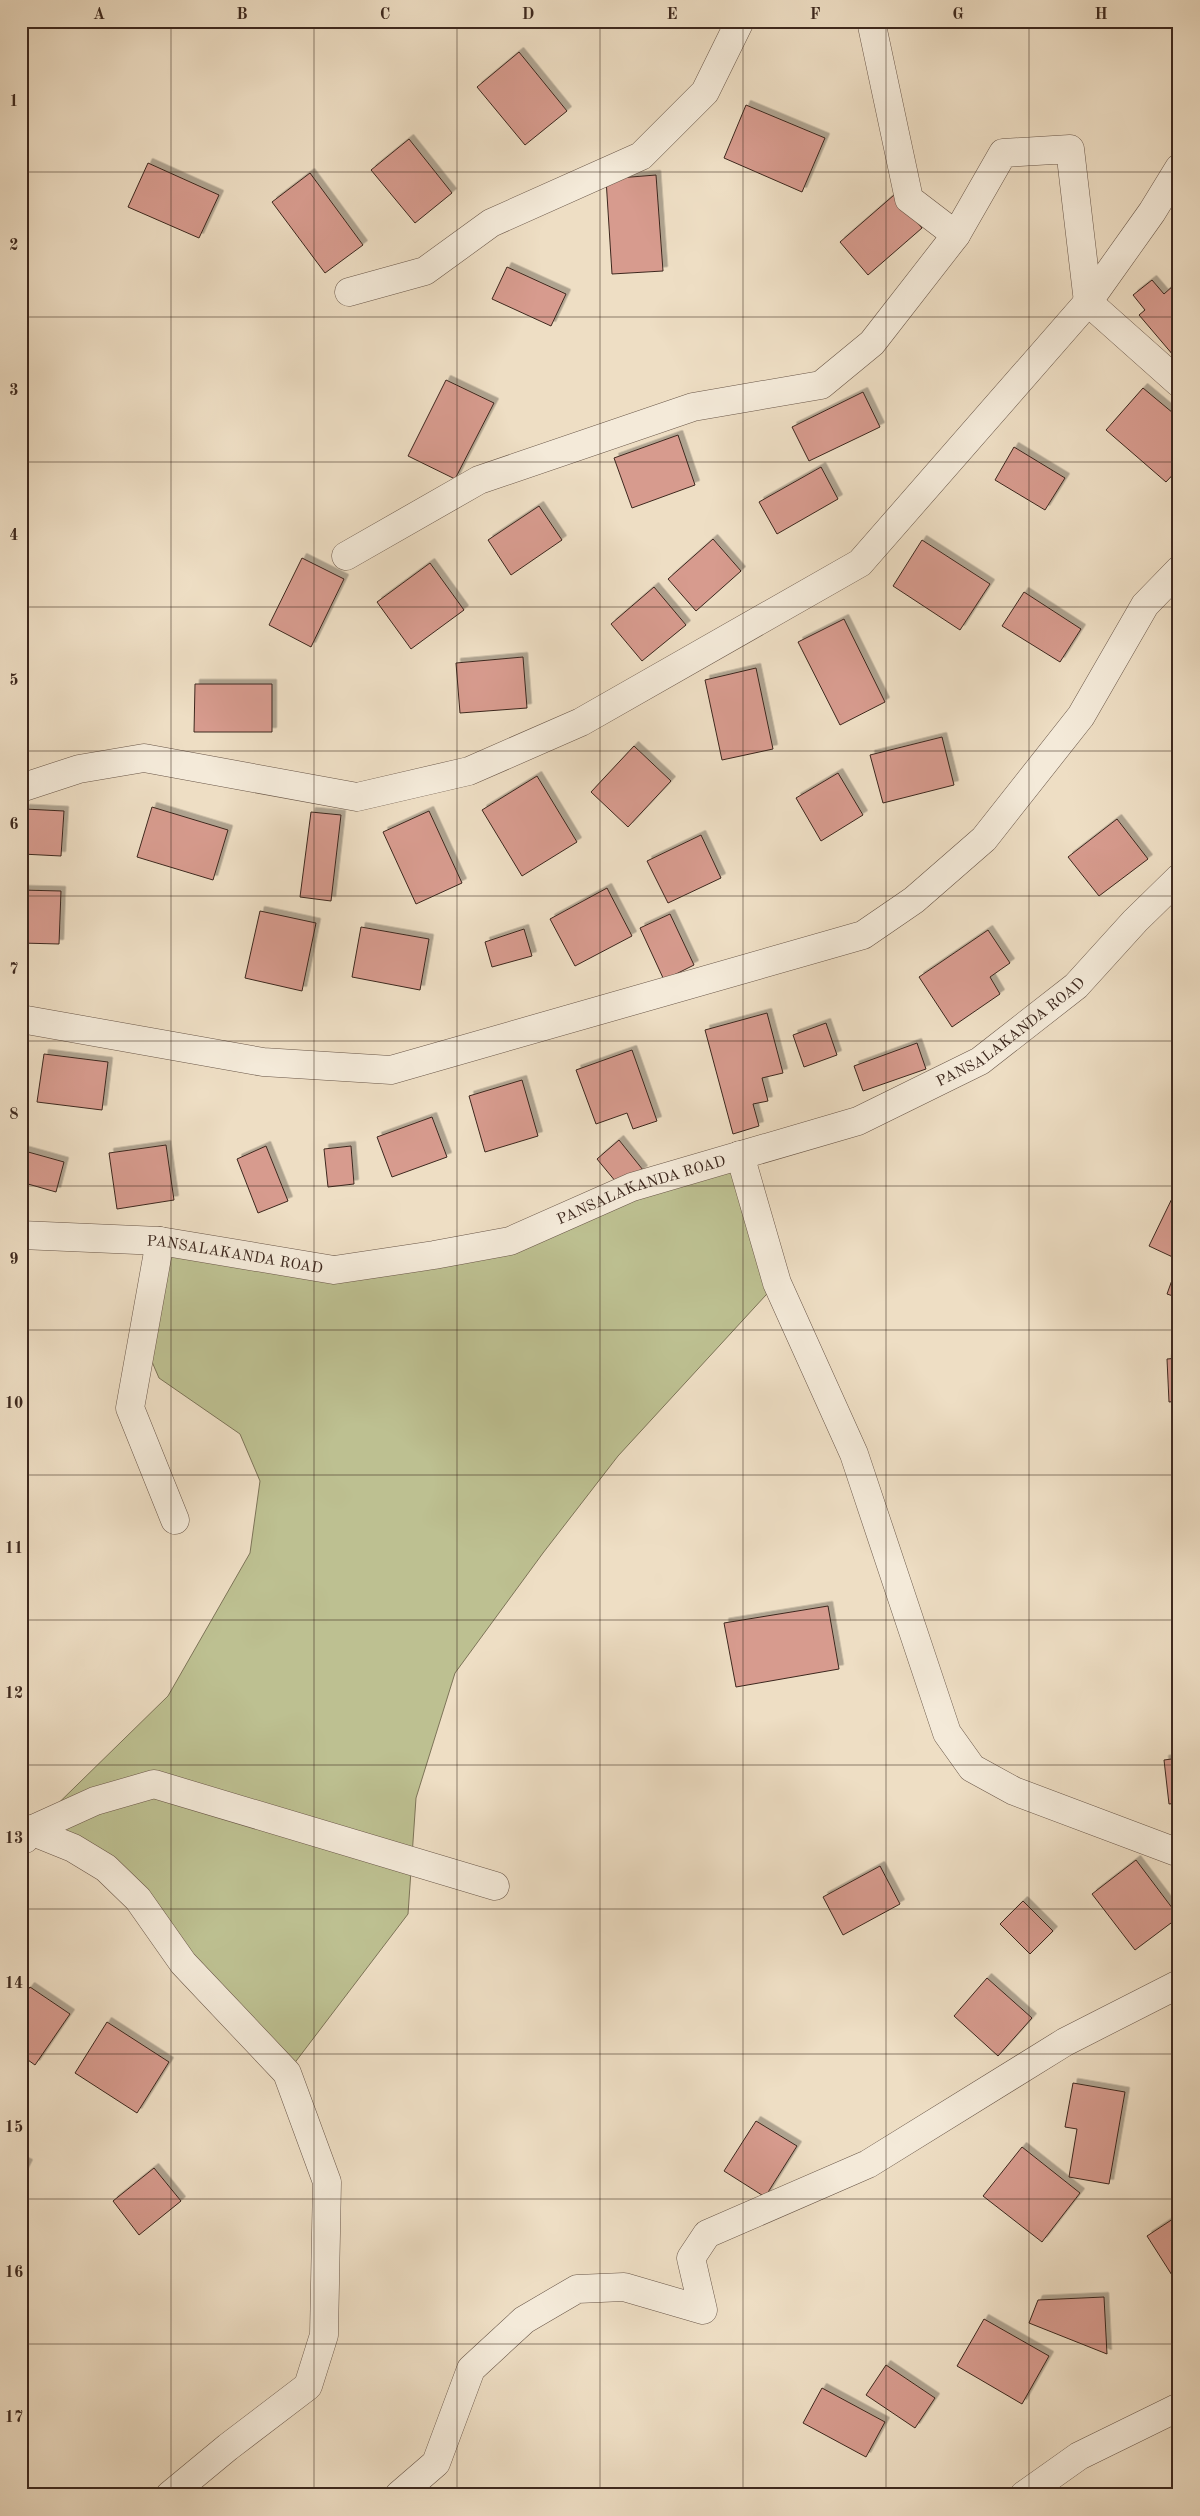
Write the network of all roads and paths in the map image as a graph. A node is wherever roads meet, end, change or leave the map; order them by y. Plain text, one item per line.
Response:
1 (740, 21) edge
2 (871, 21) edge
3 (1179, 168) edge
4 (956, 235) junction
5 (349, 292) dead end
6 (1088, 302) junction
7 (1179, 383) edge
8 (346, 556) dead end
9 (1179, 570) edge
10 (21, 788) edge
11 (1179, 878) edge
12 (21, 1019) edge
13 (740, 1155) junction
14 (21, 1234) edge
15 (160, 1241) junction
16 (175, 1520) dead end
17 (25, 1834) edge
18 (1179, 1853) edge
19 (495, 1886) dead end
20 (1179, 1984) edge
21 (1179, 2407) edge
22 (170, 2495) edge
23 (399, 2495) edge
24 (1024, 2495) edge

1 - 5 street
2 - 4 street
3 - 6 street
4 - 6 street
4 - 8 street
6 - 7 street
6 - 10 street
9 - 12 street
11 - 13 street, PANSALAKANDA ROAD
13 - 15 street, PANSALAKANDA ROAD
13 - 18 street
14 - 15 street, PANSALAKANDA ROAD
15 - 16 street
17 - 19 street
17 - 22 street
20 - 23 street
21 - 24 street

